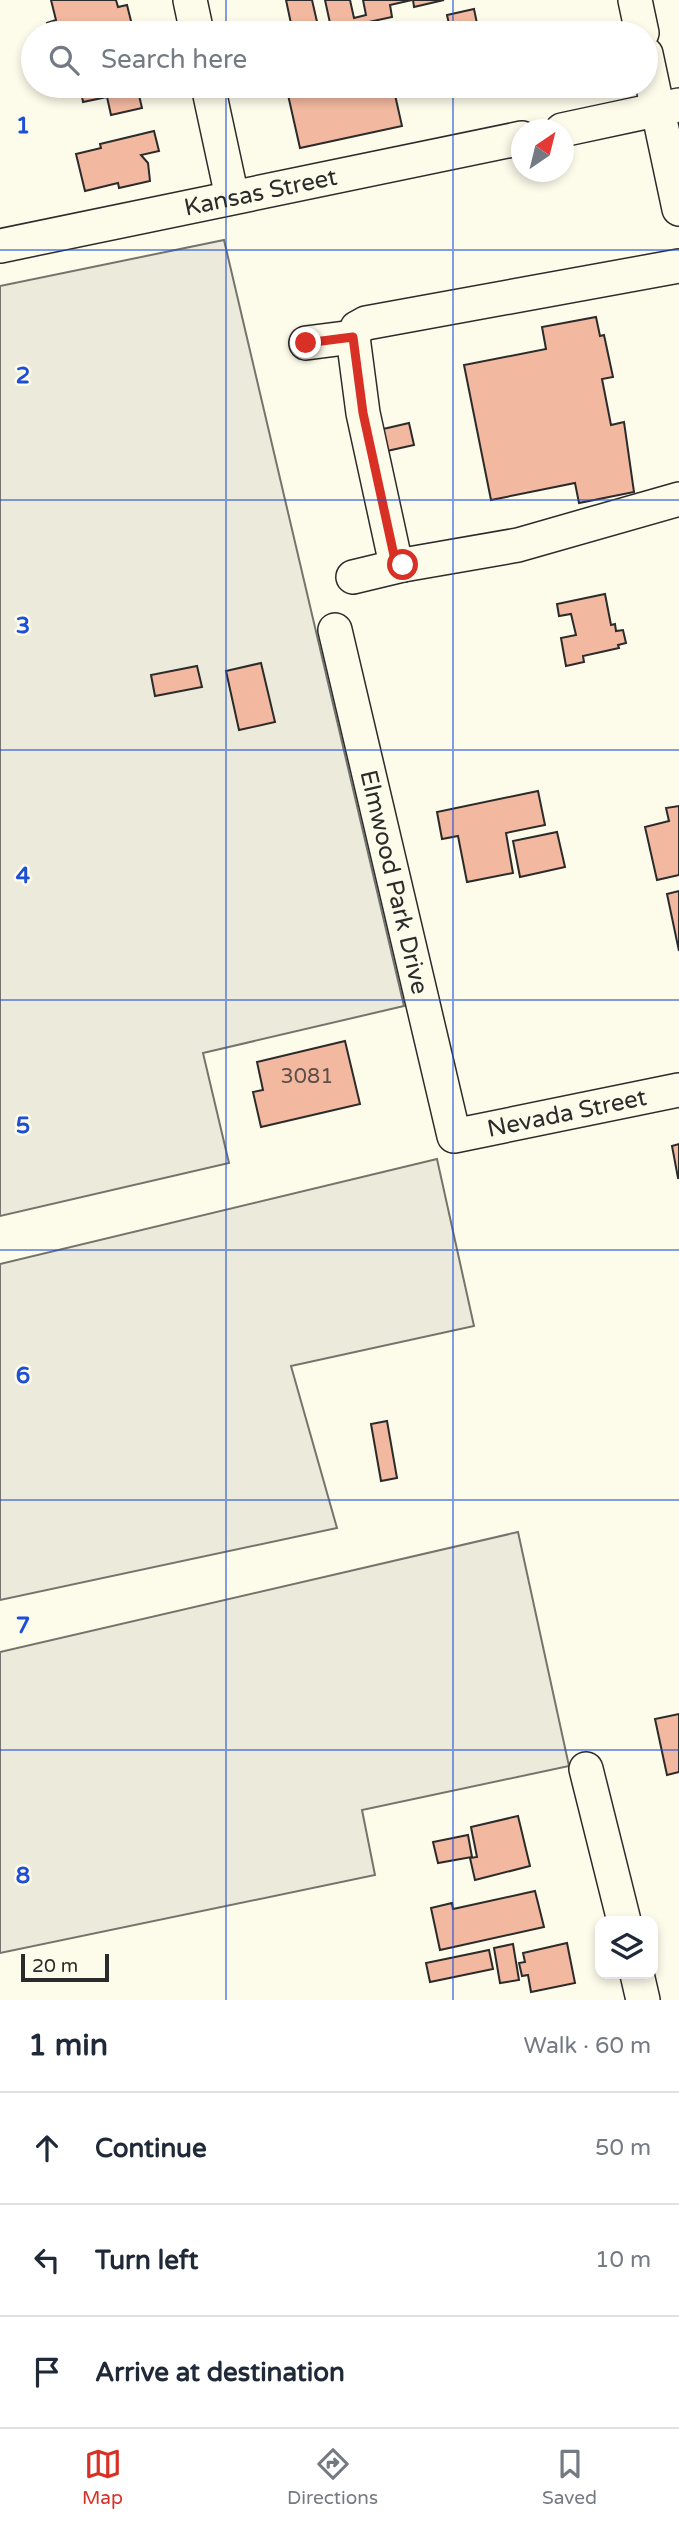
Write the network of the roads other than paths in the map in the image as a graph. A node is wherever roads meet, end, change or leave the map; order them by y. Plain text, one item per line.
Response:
1 (190, 0) edge
2 (635, 0) edge
3 (194, 21) edge
4 (639, 21) edge
5 (658, 83) edge
6 (211, 98) edge
7 (668, 108) edge
8 (574, 128) edge
9 (511, 140) edge
10 (232, 197) junction
11 (679, 209) edge
12 (0, 246) edge
13 (679, 267) edge
14 (353, 337) junction
15 (306, 343) dead end
16 (679, 499) edge
17 (403, 565) junction
18 (353, 577) dead end
19 (335, 630) dead end
20 (679, 1090) edge
21 (454, 1136) joint
22 (586, 1769) dead end
23 (623, 1916) edge
24 (638, 1979) edge
25 (643, 2000) edge

1 - 3 street
2 - 4 street
5 - 7 street
6 - 10 street
7 - 8 street
7 - 11 street
9 - 10 street, Kansas Street
10 - 12 street, Kansas Street
13 - 14 street
14 - 15 street
14 - 17 street
16 - 17 street
17 - 18 street
19 - 21 street, Elmwood Park Drive
20 - 21 street, Nevada Street
22 - 23 street
24 - 25 street

